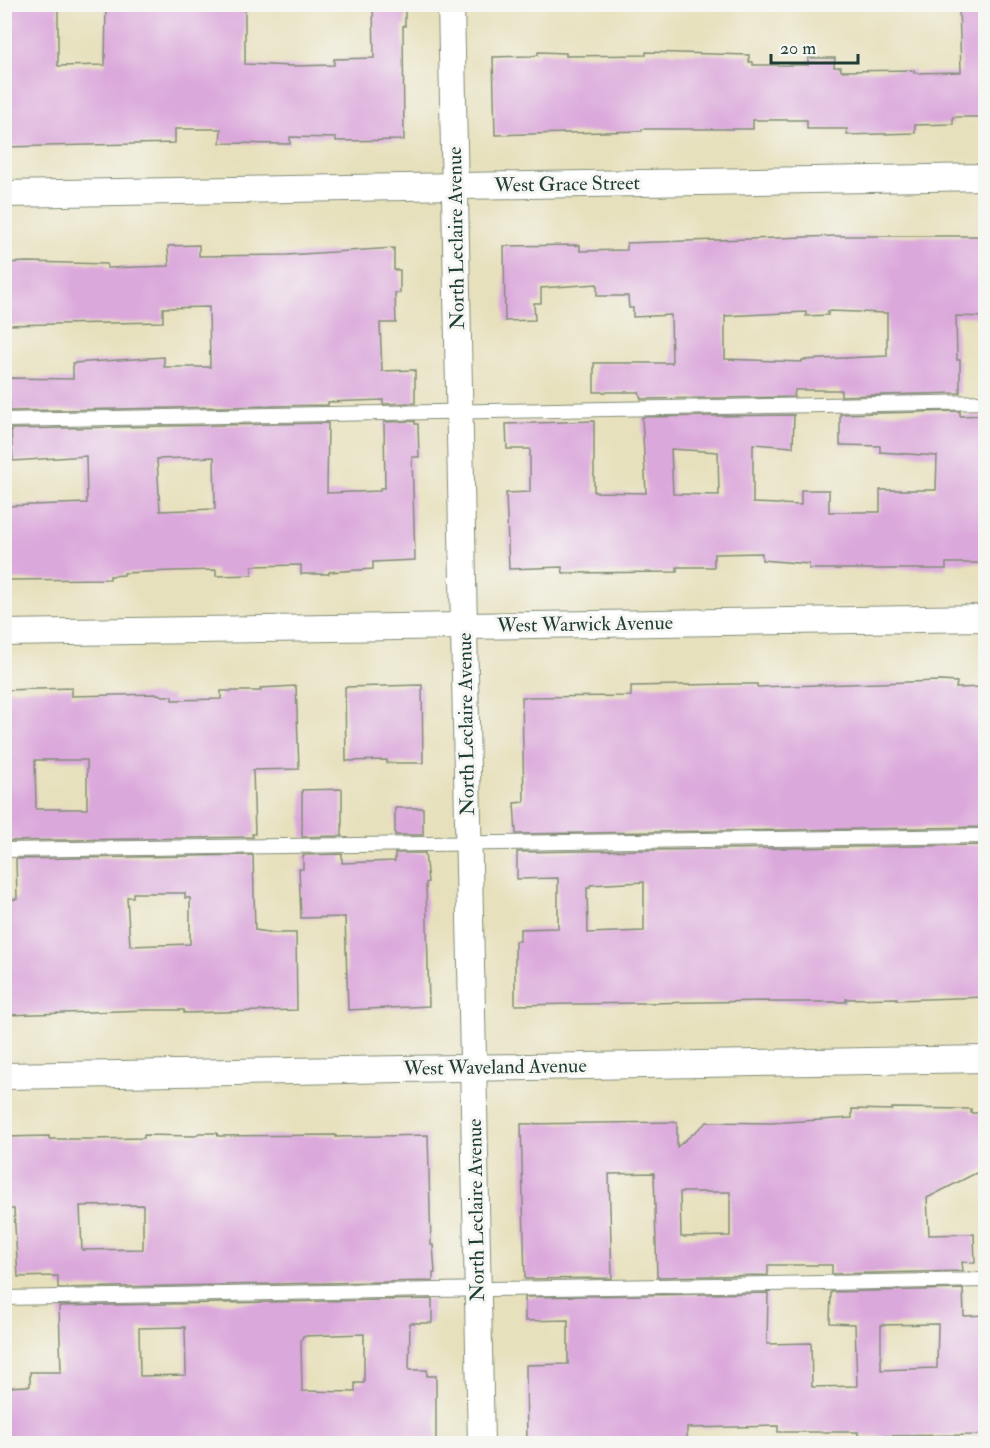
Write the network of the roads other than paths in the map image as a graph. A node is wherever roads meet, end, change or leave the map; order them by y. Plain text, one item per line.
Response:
1 (451, 4) edge
2 (986, 177) edge
3 (455, 186) junction
4 (4, 194) edge
5 (986, 402) edge
6 (460, 412) junction
7 (4, 420) edge
8 (986, 618) edge
9 (464, 626) junction
10 (4, 633) edge
11 (986, 836) edge
12 (469, 843) junction
13 (4, 850) edge
14 (986, 1059) edge
15 (473, 1068) junction
16 (4, 1076) edge
17 (986, 1280) edge
18 (478, 1289) junction
19 (4, 1298) edge
20 (481, 1443) edge

1 - 3 street, North Leclaire Avenue
2 - 3 street, West Grace Street
3 - 4 street, West Grace Street
3 - 6 street, North Leclaire Avenue
5 - 6 lane
6 - 7 lane
6 - 9 street, North Leclaire Avenue
8 - 9 street, West Warwick Avenue
9 - 10 street, West Warwick Avenue
9 - 12 street, North Leclaire Avenue
11 - 12 lane
12 - 13 lane
12 - 15 street, North Leclaire Avenue
14 - 15 street, West Waveland Avenue
15 - 16 street, West Waveland Avenue
15 - 18 street, North Leclaire Avenue
17 - 18 lane
18 - 19 lane
18 - 20 street, North Leclaire Avenue

